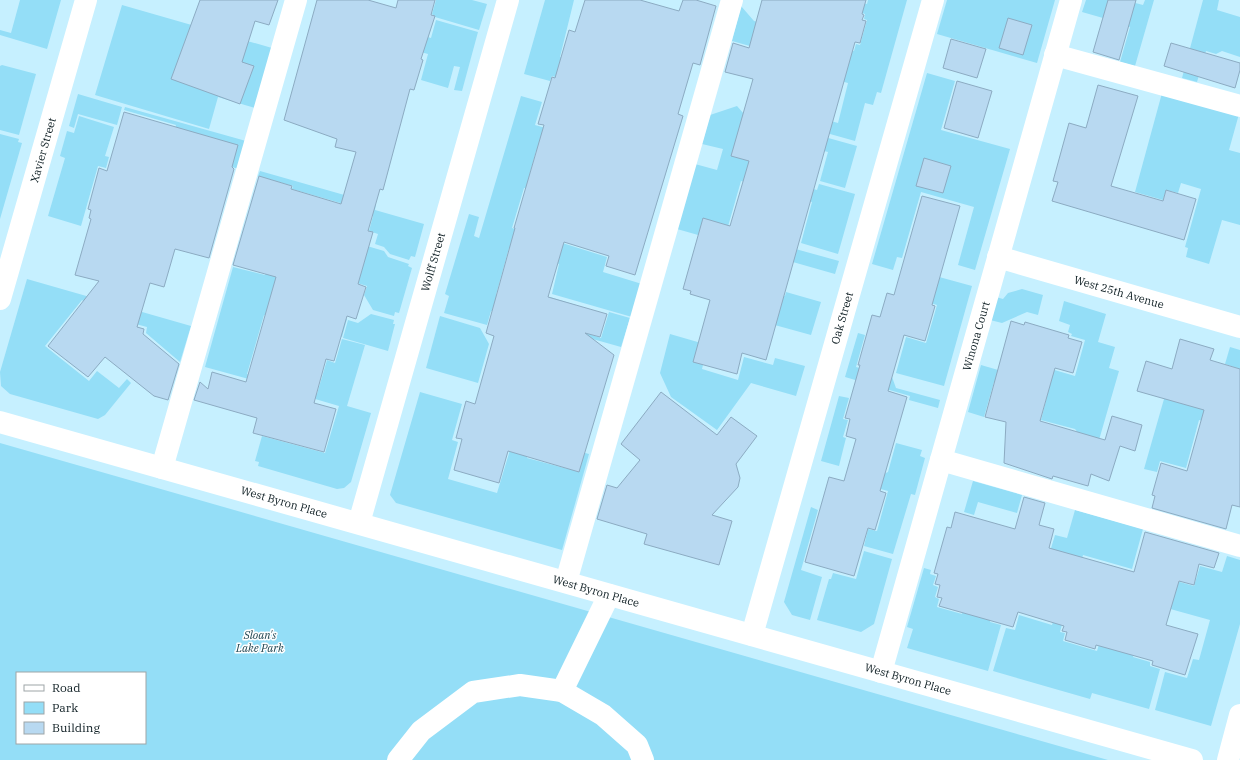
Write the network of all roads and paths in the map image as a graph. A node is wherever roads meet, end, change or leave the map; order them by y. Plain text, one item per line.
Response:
1 (86, 0) edge
2 (296, 0) edge
3 (508, 0) edge
4 (732, 0) edge
5 (933, 0) edge
6 (1071, 0) edge
7 (1055, 55) junction
8 (1240, 106) edge
9 (998, 257) junction
10 (0, 299) edge
11 (1240, 327) edge
12 (0, 422) edge
13 (940, 460) junction
14 (162, 468) junction
15 (358, 523) junction
16 (1240, 546) edge
17 (566, 582) junction
18 (609, 595) junction
19 (752, 635) junction
20 (881, 672) junction
21 (562, 691) junction
22 (1240, 715) edge
23 (398, 760) edge
24 (643, 760) edge
25 (1192, 760) edge
26 (1228, 760) edge

1 - 10 street, Xavier Street
2 - 14 street
3 - 15 street, Wolff Street
4 - 17 street
5 - 19 street, Oak Street
6 - 7 street, Winona Court
7 - 8 street
7 - 9 street, Winona Court
9 - 11 street, West 25th Avenue
9 - 13 street, Winona Court
12 - 14 street, West Byron Place
13 - 16 street
13 - 20 street, Winona Court
14 - 15 street, West Byron Place
15 - 17 street, West Byron Place
17 - 18 street, West Byron Place
18 - 19 street, West Byron Place
18 - 21 street
19 - 20 street, West Byron Place
20 - 25 street, West Byron Place
21 - 23 street
21 - 24 street
22 - 26 street

